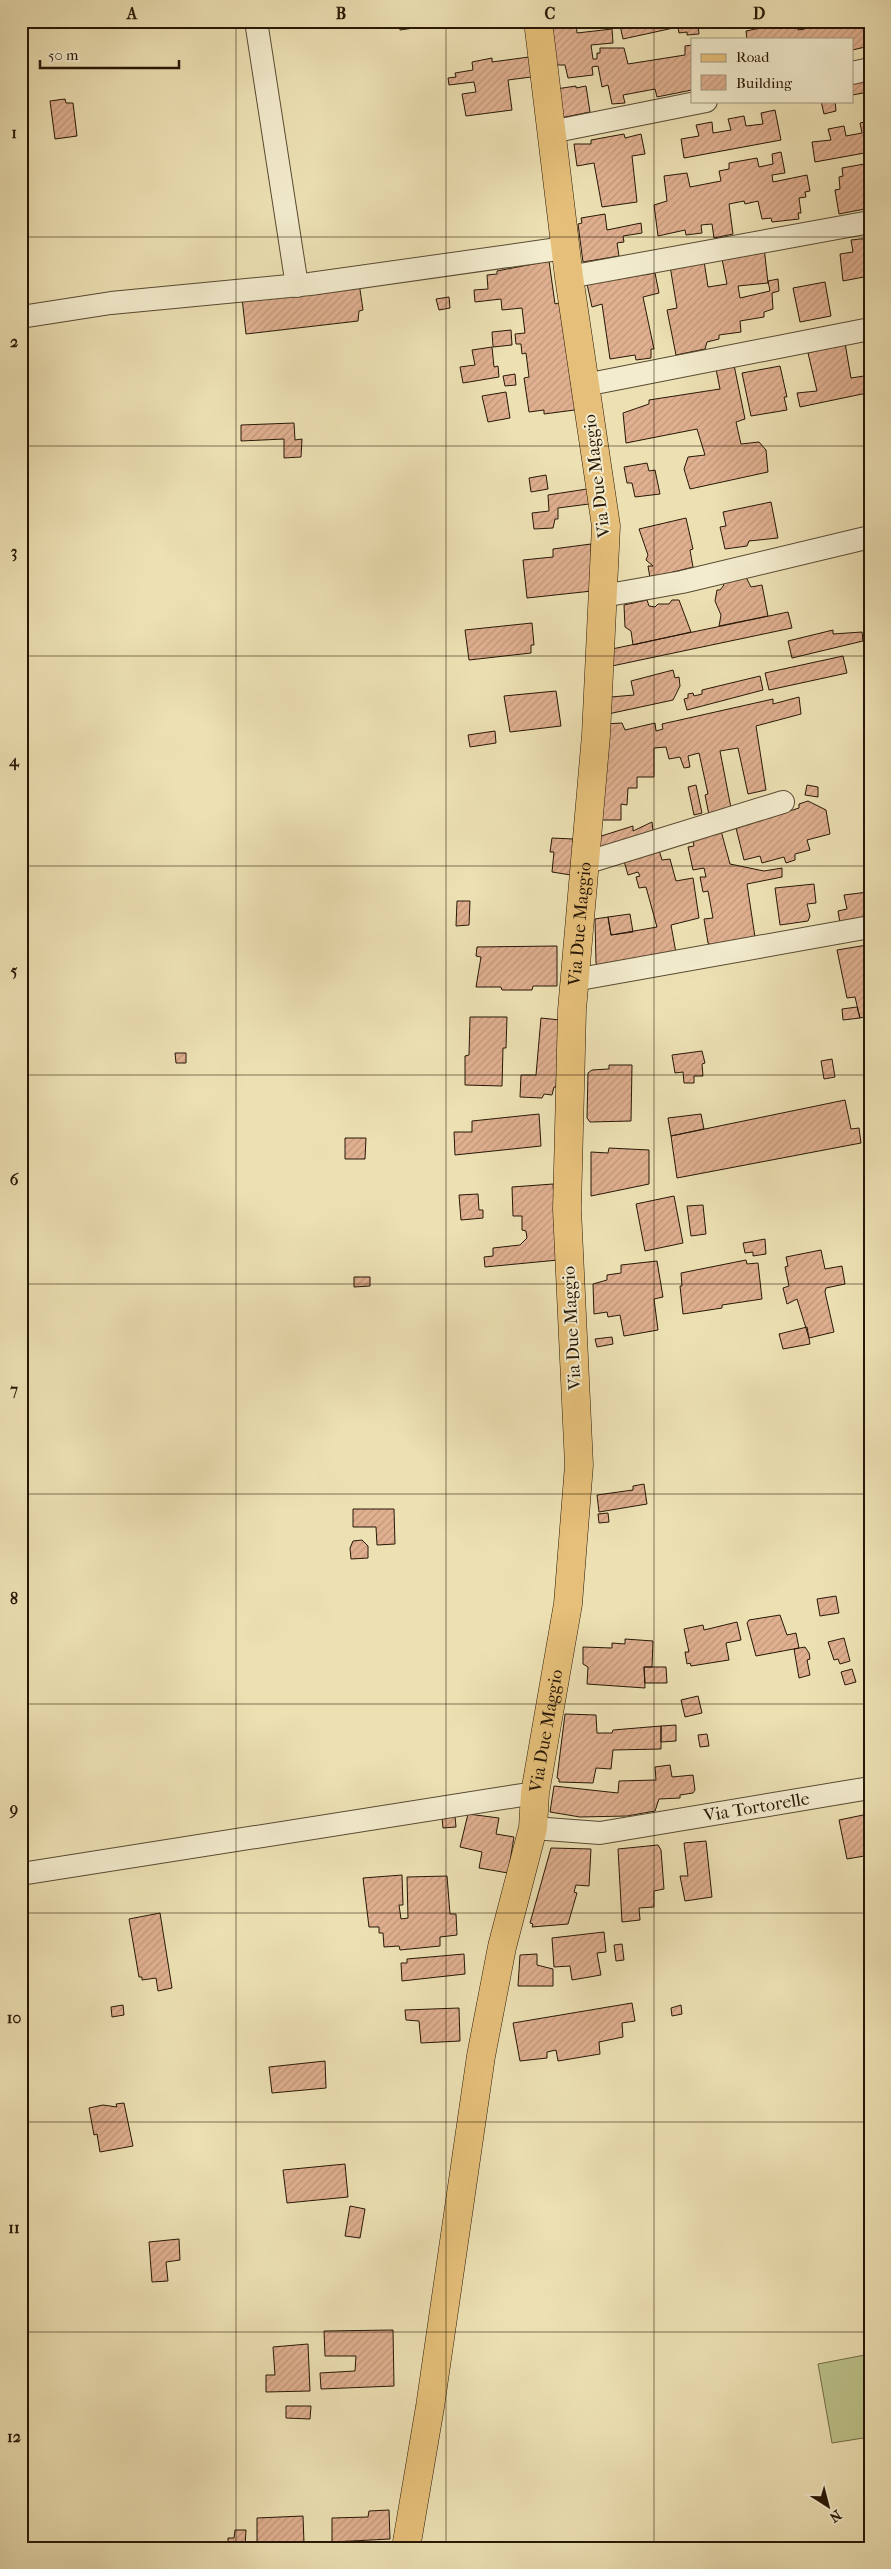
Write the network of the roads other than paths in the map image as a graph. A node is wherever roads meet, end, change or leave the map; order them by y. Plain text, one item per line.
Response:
1 (256, 21) edge
2 (538, 21) edge
3 (870, 69) edge
4 (854, 73) edge
5 (701, 102) edge
6 (551, 132) junction
7 (870, 222) edge
8 (565, 248) junction
9 (569, 277) junction
10 (297, 286) junction
11 (21, 317) edge
12 (870, 329) edge
13 (585, 385) junction
14 (870, 537) edge
15 (603, 596) junction
16 (783, 802) dead end
17 (584, 862) junction
18 (870, 928) edge
19 (574, 980) junction
20 (870, 1788) edge
21 (535, 1793) junction
22 (533, 1828) junction
23 (21, 1874) edge
24 (406, 2548) edge

1 - 10 street
2 - 6 main road, Via Due Maggio
3 - 4 street
5 - 6 street
6 - 8 main road, Via Due Maggio
7 - 9 street
8 - 9 main road, Via Due Maggio
8 - 10 street
9 - 13 main road, Via Due Maggio
10 - 11 street
12 - 13 street
13 - 15 main road, Via Due Maggio
14 - 15 street
15 - 17 main road, Via Due Maggio
16 - 17 street
17 - 19 main road, Via Due Maggio
18 - 19 street
19 - 21 main road, Via Due Maggio
20 - 22 street, Via Tortorelle
21 - 22 main road, Via Due Maggio
21 - 23 street
22 - 24 main road, Via Due Maggio

